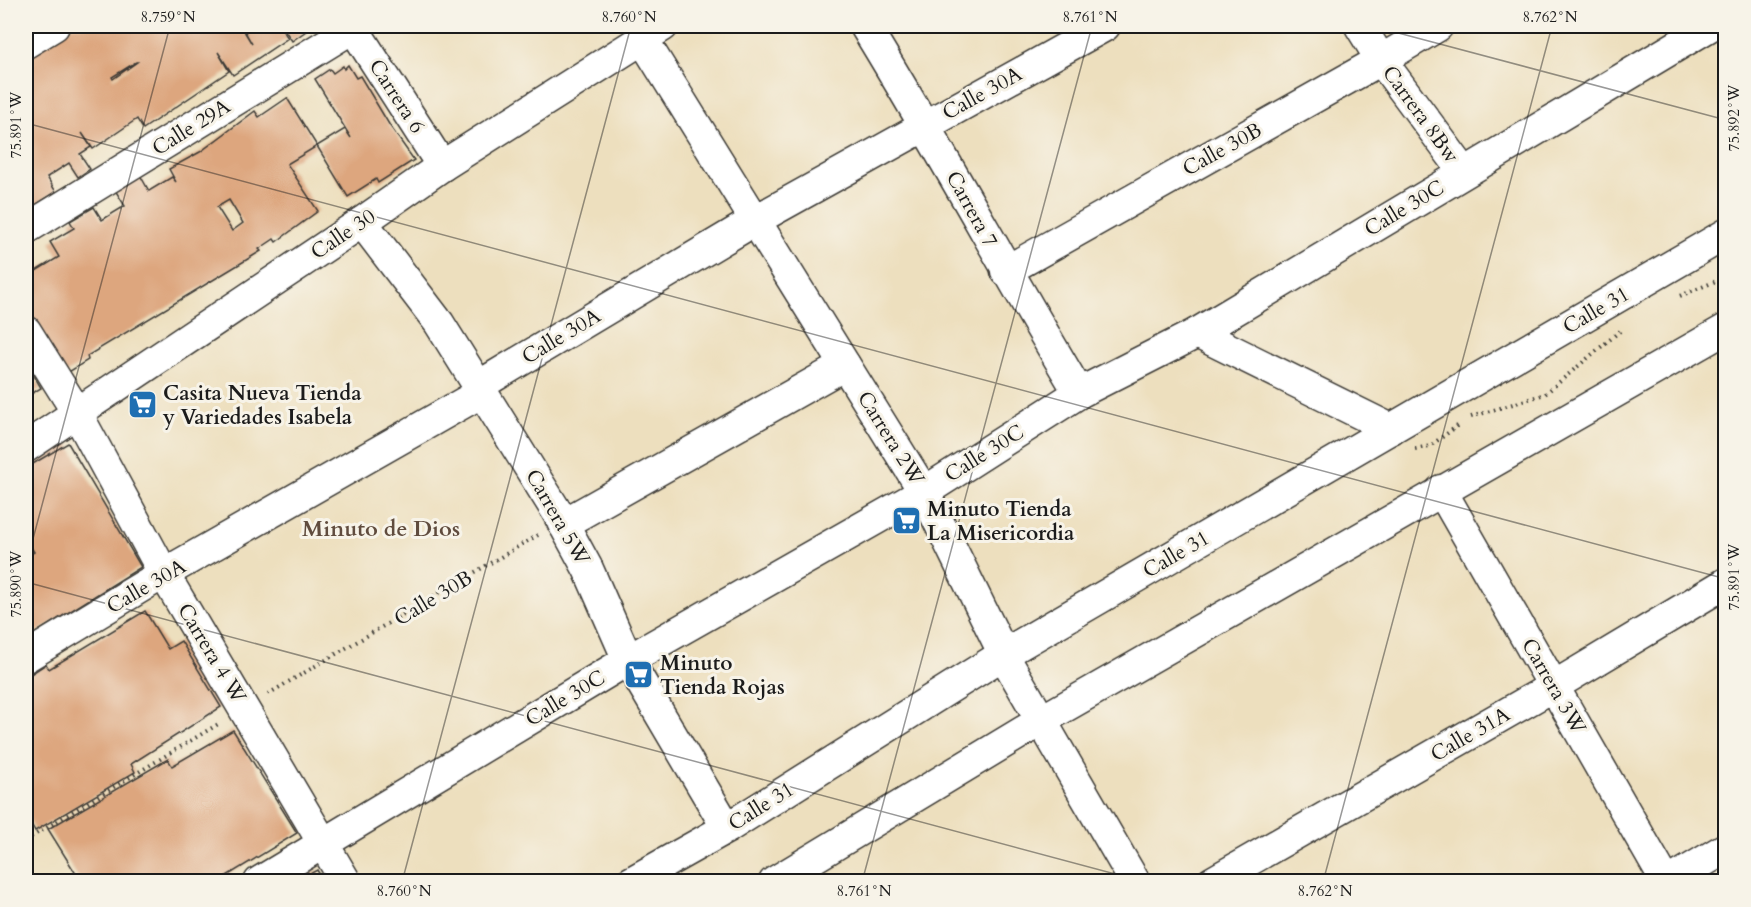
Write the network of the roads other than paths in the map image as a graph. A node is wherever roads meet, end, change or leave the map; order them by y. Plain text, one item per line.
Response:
1 (54, 26) edge
2 (354, 26) edge
3 (865, 26) edge
4 (1105, 26) edge
5 (1360, 26) edge
6 (1438, 26) edge
7 (1710, 26) edge
8 (653, 32) edge
9 (26, 43) edge
10 (1382, 60) junction
11 (925, 124) junction
12 (442, 166) junction
13 (1464, 172) junction
14 (754, 221) junction
15 (362, 222) junction
16 (26, 229) edge
17 (1725, 234) edge
18 (1006, 271) junction
19 (1725, 329) edge
20 (26, 331) edge
21 (1197, 333) junction
22 (845, 365) junction
23 (480, 387) junction
24 (1079, 393) junction
25 (76, 413) junction
26 (1391, 429) junction
27 (26, 447) edge
28 (1441, 490) junction
29 (924, 492) junction
30 (563, 524) junction
31 (164, 574) junction
32 (1725, 583) edge
33 (1004, 654) junction
34 (26, 657) edge
35 (628, 660) junction
36 (1554, 686) junction
37 (1042, 720) junction
38 (727, 828) junction
39 (323, 843) junction
40 (1725, 848) edge
41 (259, 882) edge
42 (346, 882) edge
43 (631, 882) edge
44 (774, 882) edge
45 (1135, 882) edge
46 (1212, 882) edge
47 (1668, 882) edge

1 - 9 street
2 - 12 street, Carrera 6
2 - 16 street, Calle 29A
3 - 11 street, Carrera 7
4 - 11 street, Calle 30A
5 - 10 street, Carrera 8Bw
6 - 10 street, Calle 30B
7 - 13 street, Calle 30C
8 - 12 street, Calle 30
8 - 14 street, Carrera 2W
10 - 13 street, Carrera 8Bw
10 - 18 street, Calle 30B
11 - 14 street, Calle 30A
11 - 18 street, Carrera 7
12 - 15 street, Calle 30
13 - 21 street, Calle 30C
14 - 22 street, Carrera 2W
14 - 23 street, Calle 30A
15 - 23 street, Carrera 5W
15 - 25 street, Calle 30
17 - 26 street, Calle 31
18 - 24 street, Carrera 7
19 - 28 street
20 - 25 street, Carrera 4 W
21 - 24 street, Calle 30C
21 - 26 street
22 - 29 street, Carrera 2W
22 - 30 street
23 - 30 street, Carrera 5W
23 - 31 street, Calle 30A
24 - 29 street, Calle 30C
25 - 27 street, Calle 30
25 - 31 street, Carrera 4 W
26 - 33 street, Calle 31
28 - 36 street, Carrera 3W
28 - 37 street
29 - 33 street, Carrera 2W
29 - 35 street, Calle 30C
30 - 35 street, Carrera 5W
31 - 34 street, Calle 30A
31 - 39 street, Carrera 4 W
32 - 36 street, Calle 31A
33 - 37 street, Carrera 2W
33 - 38 street, Calle 31
35 - 38 street, Carrera 5W
35 - 39 street, Calle 30C
36 - 46 street, Calle 31A
36 - 47 street, Carrera 3W
37 - 44 street
37 - 45 street, Carrera 2W
38 - 43 street, Calle 31
39 - 41 street, Calle 30C
39 - 42 street, Carrera 4 W
40 - 47 street

